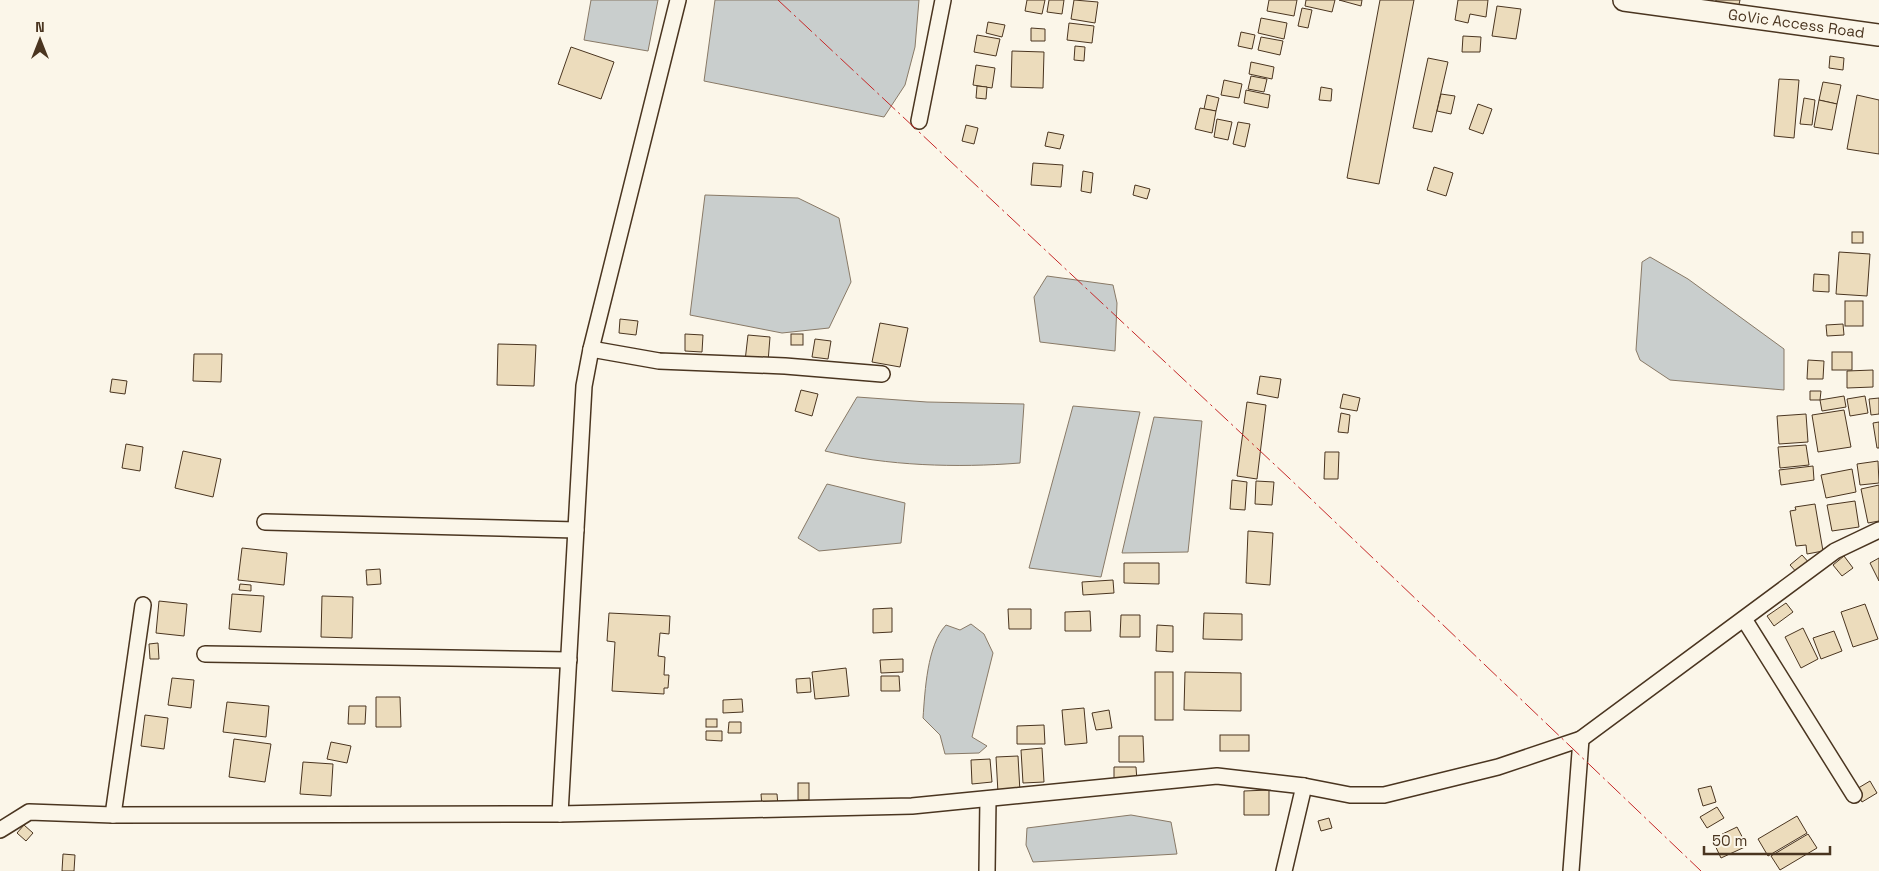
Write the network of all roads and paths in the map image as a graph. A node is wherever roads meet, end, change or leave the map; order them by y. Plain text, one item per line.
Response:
1 (678, 0) edge
2 (943, 0) edge
3 (1624, 0) edge
4 (1879, 35) edge
5 (918, 120) dead end
6 (590, 349) junction
7 (882, 374) dead end
8 (265, 522) dead end
9 (576, 530) junction
10 (1879, 530) edge
11 (143, 605) dead end
12 (1744, 619) junction
13 (205, 654) dead end
14 (569, 660) junction
15 (1581, 739) junction
16 (1304, 786) junction
17 (1854, 795) dead end
18 (988, 799) junction
19 (113, 814) junction
20 (560, 814) junction
21 (0, 830) edge
22 (987, 871) edge
23 (1284, 871) edge
24 (1571, 871) edge

1 - 6 street
2 - 5 street
3 - 4 main road, GoVic Access Road
6 - 7 street
6 - 9 street
8 - 9 street
9 - 14 street
10 - 12 street
11 - 19 street
12 - 15 street
12 - 17 street
13 - 14 street
14 - 20 street
15 - 16 street
15 - 24 street
16 - 18 street
16 - 23 street
18 - 20 street
18 - 22 street
19 - 20 street
19 - 21 street

